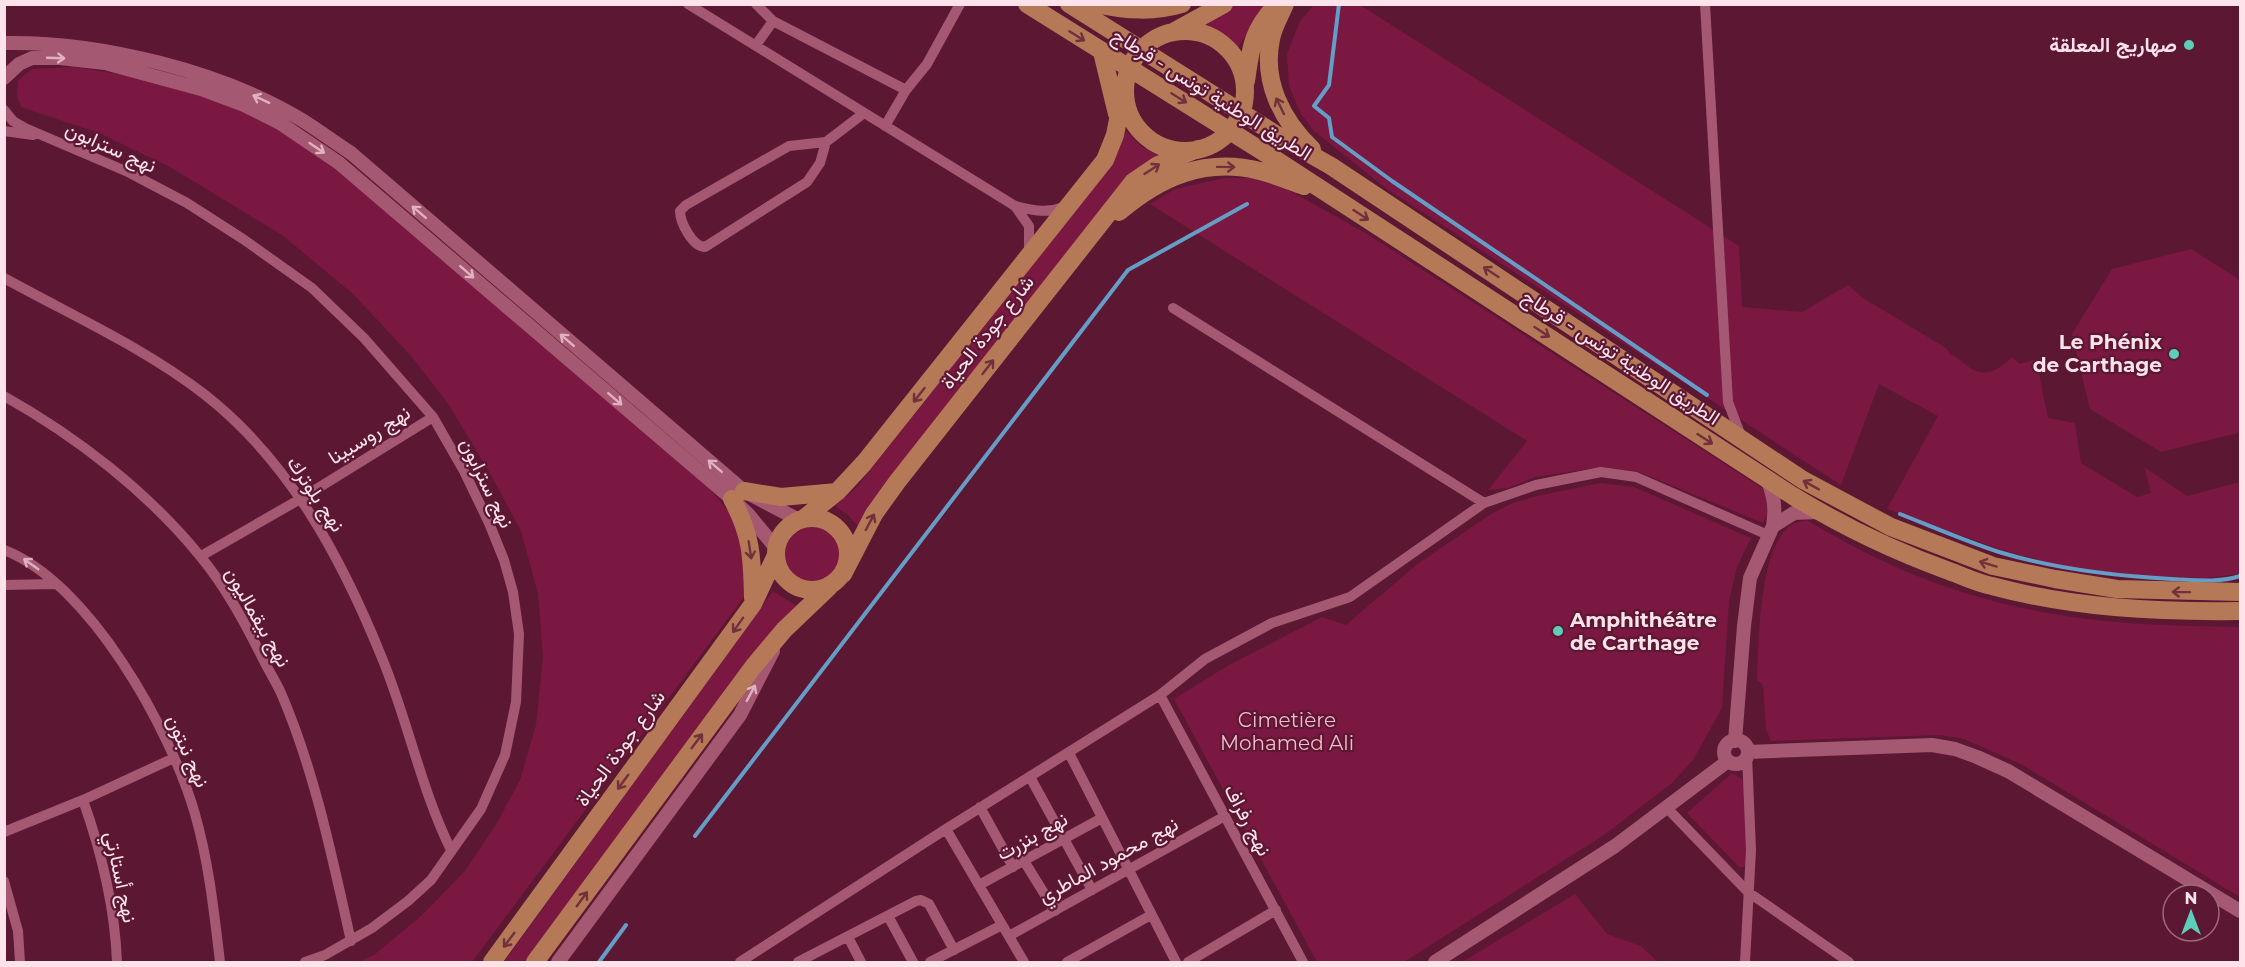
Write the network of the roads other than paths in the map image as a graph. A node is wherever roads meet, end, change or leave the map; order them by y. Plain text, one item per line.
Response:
1 (688, 4) edge
2 (756, 4) edge
3 (1027, 4) edge
4 (1068, 4) edge
5 (1098, 4) edge
6 (1182, 4) edge
7 (1224, 4) edge
8 (1277, 4) edge
9 (1285, 4) edge
10 (1705, 4) edge
11 (957, 6) edge
12 (773, 21) junction
13 (1173, 32) junction
14 (4, 43) edge
15 (756, 45) junction
16 (1141, 49) junction
17 (1102, 52) junction
18 (1129, 67) junction
19 (4, 78) edge
20 (1125, 89) junction
21 (906, 90) junction
22 (1245, 92) junction
23 (4, 110) edge
24 (1241, 111) junction
25 (864, 113) junction
26 (1119, 120) junction
27 (885, 126) junction
28 (1230, 130) junction
29 (4, 131) edge
30 (42, 136) junction
31 (826, 142) junction
32 (1198, 149) junction
33 (1331, 166) junction
34 (1325, 192) junction
35 (1015, 206) junction
36 (1067, 206) junction
37 (1086, 241) junction
38 (1029, 254) junction
39 (4, 278) edge
40 (1173, 308) dead end
41 (4, 396) edge
42 (433, 417) junction
43 (1741, 438) junction
44 (1767, 479) junction
45 (837, 492) junction
46 (738, 495) junction
47 (302, 498) junction
48 (1484, 503) junction
49 (1820, 512) junction
50 (801, 520) junction
51 (1770, 530) junction
52 (4, 550) edge
53 (776, 551) junction
54 (201, 556) junction
55 (843, 574) junction
56 (55, 584) junction
57 (4, 585) edge
58 (829, 587) junction
59 (2240, 592) edge
60 (753, 604) junction
61 (2241, 611) edge
62 (2213, 612) junction
63 (2241, 619) edge
64 (784, 630) junction
65 (1160, 695) junction
66 (1735, 741) junction
67 (1069, 753) junction
68 (1747, 754) junction
69 (174, 758) junction
70 (1728, 761) junction
71 (1030, 777) junction
72 (83, 800) junction
73 (980, 807) junction
74 (1667, 808) junction
75 (1225, 816) junction
76 (1102, 818) junction
77 (946, 829) junction
78 (4, 832) edge
79 (1064, 838) junction
80 (452, 850) junction
81 (1024, 861) junction
82 (1013, 867) junction
83 (1128, 870) junction
84 (4, 882) edge
85 (979, 885) junction
86 (1092, 890) junction
87 (1748, 892) junction
88 (1055, 910) junction
89 (1276, 910) junction
90 (2241, 911) edge
91 (1151, 915) junction
92 (888, 916) junction
93 (1002, 925) junction
94 (1009, 936) junction
95 (848, 937) junction
96 (351, 941) junction
97 (951, 955) edge
98 (810, 960) edge
99 (1176, 962) edge
100 (20, 963) edge
101 (117, 963) edge
102 (220, 963) edge
103 (305, 963) edge
104 (492, 963) edge
105 (535, 963) edge
106 (558, 963) edge
107 (740, 963) edge
108 (798, 963) edge
109 (861, 963) edge
110 (913, 963) edge
111 (930, 963) edge
112 (1024, 963) edge
113 (1067, 963) edge
114 (1188, 963) edge
115 (1304, 963) edge
116 (1435, 963) edge
117 (1745, 963) edge
118 (1849, 963) edge

1 - 15 street
2 - 12 street
3 -> 17 highway, الطريق الوطنية تونس - قرطاج
4 - 16 highway, الطريق الوطنية تونس - قرطاج
5 - 6 highway
7 - 13 highway
8 - 22 highway
33 -> 9 highway
10 - 43 street
11 - 21 street
12 - 15 street
12 - 21 street
13 - 16 highway
13 - 22 highway
46 -> 14 street
15 - 25 street
16 - 18 highway
16 - 24 highway, الطريق الوطنية تونس - قرطاج
17 - 18 highway, الطريق الوطنية تونس - قرطاج
17 - 26 highway
18 - 20 highway, شارع جودة الحياة
18 -> 28 highway, الطريق الوطنية تونس - قرطاج
19 -> 46 street
20 - 26 highway, شارع جودة الحياة
20 - 32 highway
21 - 27 street
22 - 24 highway
23 - 30 street, نهج سترابون
24 - 28 highway
24 - 33 highway, الطريق الوطنية تونس - قرطاج
25 - 27 street
25 - 31 street
26 - 36 highway, شارع جودة الحياة
27 - 35 street
28 - 32 highway, شارع جودة الحياة
28 - 34 highway, الطريق الوطنية تونس - قرطاج
29 - 30 street, نهج سترابون
30 - 42 street, نهج سترابون
31 - 31 street
37 -> 32 highway, شارع جودة الحياة
43 -> 33 highway, الطريق الوطنية تونس - قرطاج
37 -> 34 highway
34 -> 44 highway, الطريق الوطنية تونس - قرطاج
35 - 36 street
35 - 38 street
36 - 38 highway, شارع جودة الحياة
55 -> 37 highway, شارع جودة الحياة
38 -> 45 highway, شارع جودة الحياة
39 - 47 street, نهج بلوترك
40 - 48 street
41 - 54 street, نهج بيقماليون
42 - 47 street, نهج روسبينا
42 - 80 street, نهج سترابون
59 -> 43 highway, الطريق الوطنية تونس - قرطاج
44 - 49 highway, الطريق الوطنية تونس - قرطاج
44 - 51 street
45 - 46 highway
45 - 50 highway, شارع جودة الحياة
46 - 50 street
46 - 53 street
46 -> 60 highway
47 - 54 street, نهج روسبينا
47 - 80 street, نهج بلوترك
48 - 51 street
48 - 65 street
49 - 51 street
49 - 62 highway, الطريق الوطنية تونس - قرطاج
50 - 53 highway, شارع جودة الحياة
50 - 55 highway
51 - 66 street
56 -> 52 street, نهج نبتون
53 - 58 highway
53 - 60 highway, شارع جودة الحياة
54 - 96 street, نهج بيقماليون
55 - 58 highway, شارع جودة الحياة
56 - 57 street
56 - 69 street, نهج نبتون
58 - 64 highway, شارع جودة الحياة
60 -> 104 highway, شارع جودة الحياة
61 - 62 highway, الطريق الوطنية تونس - قرطاج
62 - 63 highway
105 -> 64 highway, شارع جودة الحياة
106 -> 64 street
65 - 67 street
65 - 75 street, نهج رفراف
66 - 68 street
66 - 70 street
67 - 71 street
67 - 76 street
68 - 70 street
68 - 87 street
68 - 90 street
69 - 72 street
69 - 102 street, نهج نبتون
70 - 74 street
71 - 73 street
71 - 79 street
72 - 78 street
72 - 101 street, نهج أستارتي
73 - 77 street
73 - 82 street
74 - 87 street
74 - 116 street
75 - 83 street, نهج محمود الماطري
75 - 89 street, نهج رفراف
76 - 79 street, نهج بنزرت
76 - 83 street
77 - 85 street
77 - 107 street
79 - 81 street, نهج بنزرت
79 - 86 street
80 - 96 street, نهج سترابون
81 - 82 street, نهج بنزرت
81 - 88 street
82 - 85 street, نهج بنزرت
83 - 86 street, نهج محمود الماطري
83 - 91 street
84 - 100 street
85 - 93 street
86 - 88 street, نهج محمود الماطري
87 - 117 street
87 - 118 street
88 - 94 street, نهج محمود الماطري
89 - 114 street
89 - 115 street, نهج رفراف
91 - 99 street
91 - 113 street
92 - 95 street
92 - 97 street
92 - 110 street
93 - 94 street
93 - 97 street
94 - 112 street
95 - 98 street
95 - 109 street
96 - 103 street, نهج سترابون
97 - 111 street
98 - 108 street

